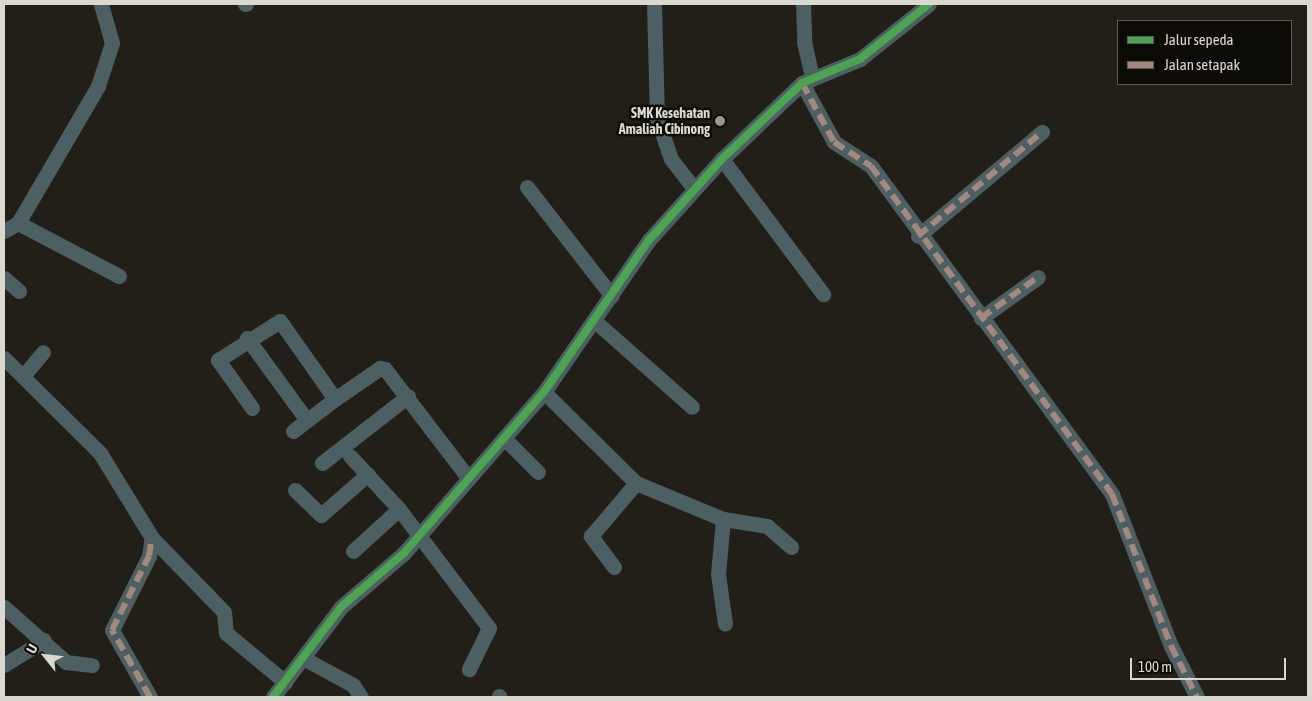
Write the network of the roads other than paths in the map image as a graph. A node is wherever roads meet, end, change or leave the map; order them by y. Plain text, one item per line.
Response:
1 (101, 4) edge
2 (654, 4) edge
3 (803, 4) edge
4 (929, 4) edge
5 (807, 80) junction
6 (1042, 132) dead end
7 (722, 159) junction
8 (527, 187) dead end
9 (694, 188) junction
10 (18, 222) junction
11 (4, 231) edge
12 (918, 236) junction
13 (120, 276) dead end
14 (1038, 277) dead end
15 (4, 278) edge
16 (19, 291) dead end
17 (824, 294) dead end
18 (612, 296) junction
19 (981, 318) junction
20 (596, 322) junction
21 (247, 338) junction
22 (44, 352) dead end
23 (4, 358) edge
24 (22, 376) junction
25 (544, 392) junction
26 (408, 396) junction
27 (335, 398) junction
28 (692, 407) dead end
29 (252, 408) dead end
30 (306, 419) junction
31 (292, 431) dead end
32 (504, 438) junction
33 (350, 456) dead end
34 (322, 464) dead end
35 (538, 472) dead end
36 (368, 474) junction
37 (469, 479) junction
38 (636, 483) junction
39 (296, 490) dead end
40 (398, 508) junction
41 (723, 519) junction
42 (418, 536) junction
43 (152, 538) junction
44 (791, 546) dead end
45 (352, 551) dead end
46 (614, 567) dead end
47 (4, 607) edge
48 (725, 624) dead end
49 (44, 640) junction
50 (303, 658) junction
51 (4, 665) edge
52 (92, 665) dead end
53 (469, 669) dead end
54 (285, 682) junction
55 (150, 697) edge
56 (273, 697) edge
57 (361, 697) edge
58 (1197, 697) edge

1 - 10 street
2 - 9 street
3 - 5 street
4 - 5 street
5 - 7 street
5 - 12 street
6 - 12 street
7 - 9 street
7 - 17 street
8 - 18 street
9 - 18 street
10 - 11 street
10 - 13 street
12 - 19 street
14 - 19 street
15 - 16 street
18 - 20 street
19 - 58 street
20 - 25 street
20 - 28 street
21 - 27 street
21 - 29 street
21 - 30 street
22 - 24 street
23 - 24 street
24 - 43 street
25 - 32 street
25 - 38 street
26 - 27 street
26 - 34 street
26 - 37 street
27 - 30 street
30 - 31 street
32 - 35 street
32 - 37 street
33 - 36 street
36 - 39 street
36 - 40 street
37 - 42 street
38 - 41 street
38 - 46 street
40 - 42 street
40 - 45 street
41 - 44 street
41 - 48 street
42 - 50 street
42 - 53 street
43 - 54 street
43 - 55 street
47 - 49 street
49 - 51 street
49 - 52 street
50 - 54 street
50 - 57 street
54 - 56 street

